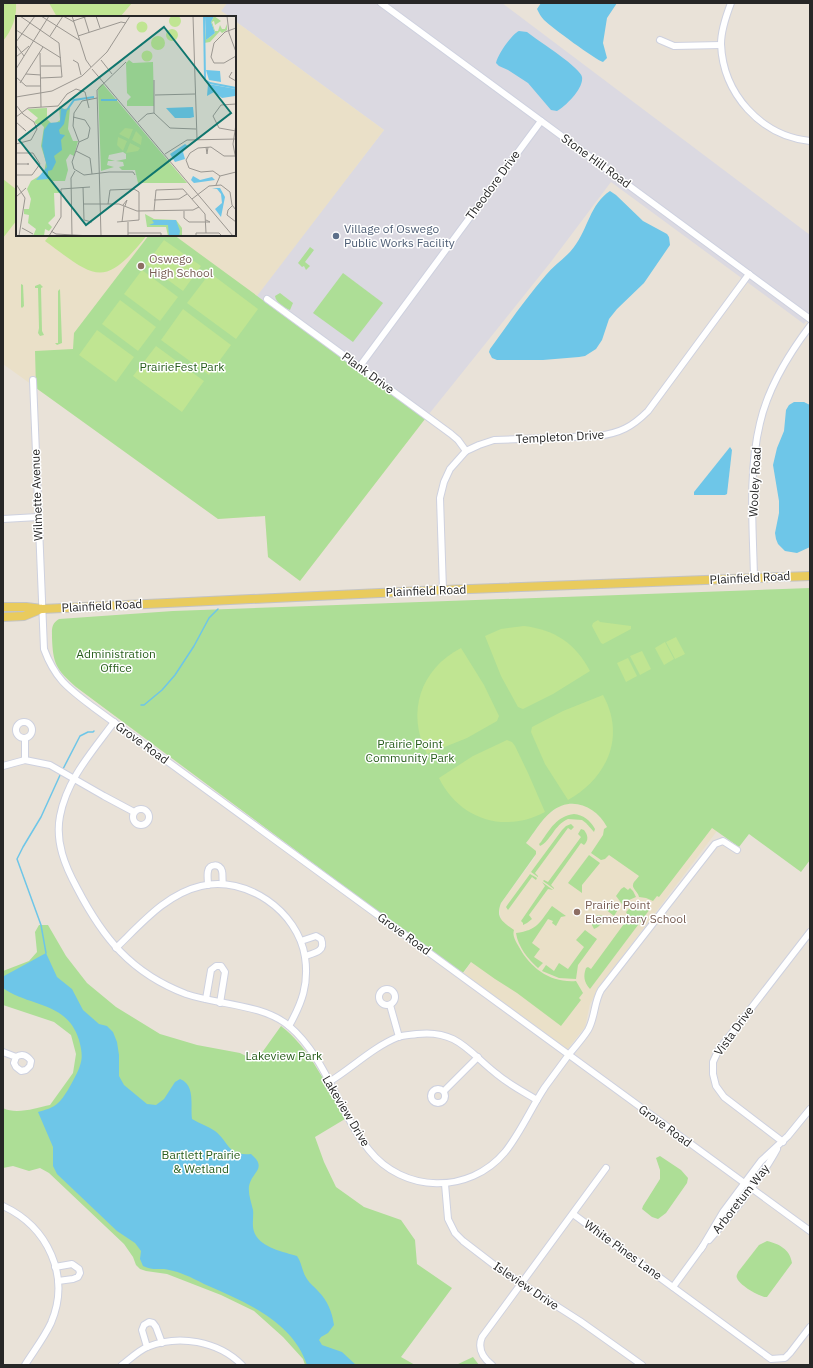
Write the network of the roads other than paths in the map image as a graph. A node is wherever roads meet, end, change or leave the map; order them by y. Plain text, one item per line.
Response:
1 (381, 3) edge
2 (731, 3) edge
3 (660, 40) dead end
4 (721, 45) junction
5 (541, 121) junction
6 (810, 142) edge
7 (749, 274) junction
8 (267, 299) dead end
9 (810, 319) edge
10 (810, 326) edge
11 (360, 366) junction
12 (32, 380) dead end
13 (466, 451) junction
14 (38, 517) junction
15 (3, 519) edge
16 (810, 576) edge
17 (754, 578) junction
18 (443, 590) junction
19 (3, 607) edge
20 (42, 609) junction
21 (3, 617) edge
22 (114, 722) junction
23 (25, 738) dead end
24 (25, 760) junction
25 (3, 766) edge
26 (73, 778) junction
27 (134, 812) dead end
28 (737, 850) dead end
29 (222, 884) junction
30 (208, 885) junction
31 (810, 932) edge
32 (301, 941) junction
33 (116, 948) junction
34 (305, 956) junction
35 (206, 999) junction
36 (220, 1002) junction
37 (390, 1004) dead end
38 (289, 1026) junction
39 (399, 1036) junction
40 (3, 1052) edge
41 (568, 1055) junction
42 (478, 1056) junction
43 (16, 1058) dead end
44 (329, 1082) junction
45 (444, 1091) dead end
46 (537, 1100) junction
47 (810, 1109) edge
48 (781, 1144) junction
49 (606, 1168) dead end
50 (744, 1183) junction
51 (445, 1184) junction
52 (751, 1188) junction
53 (3, 1206) edge
54 (573, 1214) junction
55 (810, 1231) edge
56 (701, 1249) junction
57 (55, 1267) junction
58 (58, 1281) junction
59 (521, 1284) junction
60 (673, 1287) junction
61 (810, 1327) edge
62 (162, 1343) junction
63 (148, 1347) junction
64 (25, 1365) edge
65 (122, 1365) edge
66 (242, 1365) edge
67 (492, 1365) edge
68 (642, 1365) edge

1 - 5 street, Stone Hill Road
2 - 4 street
3 - 4 street
4 - 6 street
5 - 7 street, Stone Hill Road
5 - 11 street, Theodore Drive
7 - 9 street, Stone Hill Road
7 - 13 street, Templeton Drive
8 - 11 street, Plank Drive
10 - 17 street, Wooley Road
11 - 13 street, Plank Drive
12 - 14 street, Wilmette Avenue
13 - 18 street, Templeton Drive
14 - 15 street
14 - 20 street, Wilmette Avenue
16 - 17 main road, Plainfield Road
17 - 18 main road, Plainfield Road
18 - 20 main road, Plainfield Road
19 - 20 main road, Plainfield Road
20 - 21 main road, Plainfield Road
20 - 22 street, Grove Road
22 - 26 street, Lakeview Drive
22 - 41 street, Grove Road
23 - 24 street
24 - 25 street
24 - 26 street
26 - 27 street
26 - 33 street, Lakeview Drive
28 - 41 street, Lakeview Drive
29 - 30 street
29 - 30 street
29 - 32 street
30 - 33 street
31 - 48 street, Vista Drive
32 - 34 street
32 - 34 street
33 - 35 street, Lakeview Drive
34 - 38 street
35 - 36 street, Lakeview Drive
35 - 36 street
36 - 38 street, Lakeview Drive
37 - 39 street
38 - 44 street, Lakeview Drive
39 - 42 street
39 - 44 street
40 - 43 street
41 - 46 street, Lakeview Drive
41 - 50 street, Grove Road
42 - 45 street
42 - 46 street
44 - 51 street, Lakeview Drive
46 - 51 street, Lakeview Drive
47 - 48 street, Arboretum Way
48 - 50 street, Arboretum Way
48 - 52 street, Arboretum Way
49 - 54 street
50 - 52 street, Grove Road
50 - 56 street, Arboretum Way
51 - 59 street, Isleview Drive
52 - 55 street, Grove Road
52 - 56 street, Arboretum Way
53 - 57 street
54 - 59 street
54 - 60 street, White Pines Lane
56 - 60 street, Arboretum Way
57 - 58 street
57 - 58 street
58 - 64 street
59 - 67 street
59 - 68 street, Isleview Drive
60 - 61 street, White Pines Lane
62 - 63 street
62 - 63 street
62 - 66 street
63 - 65 street

